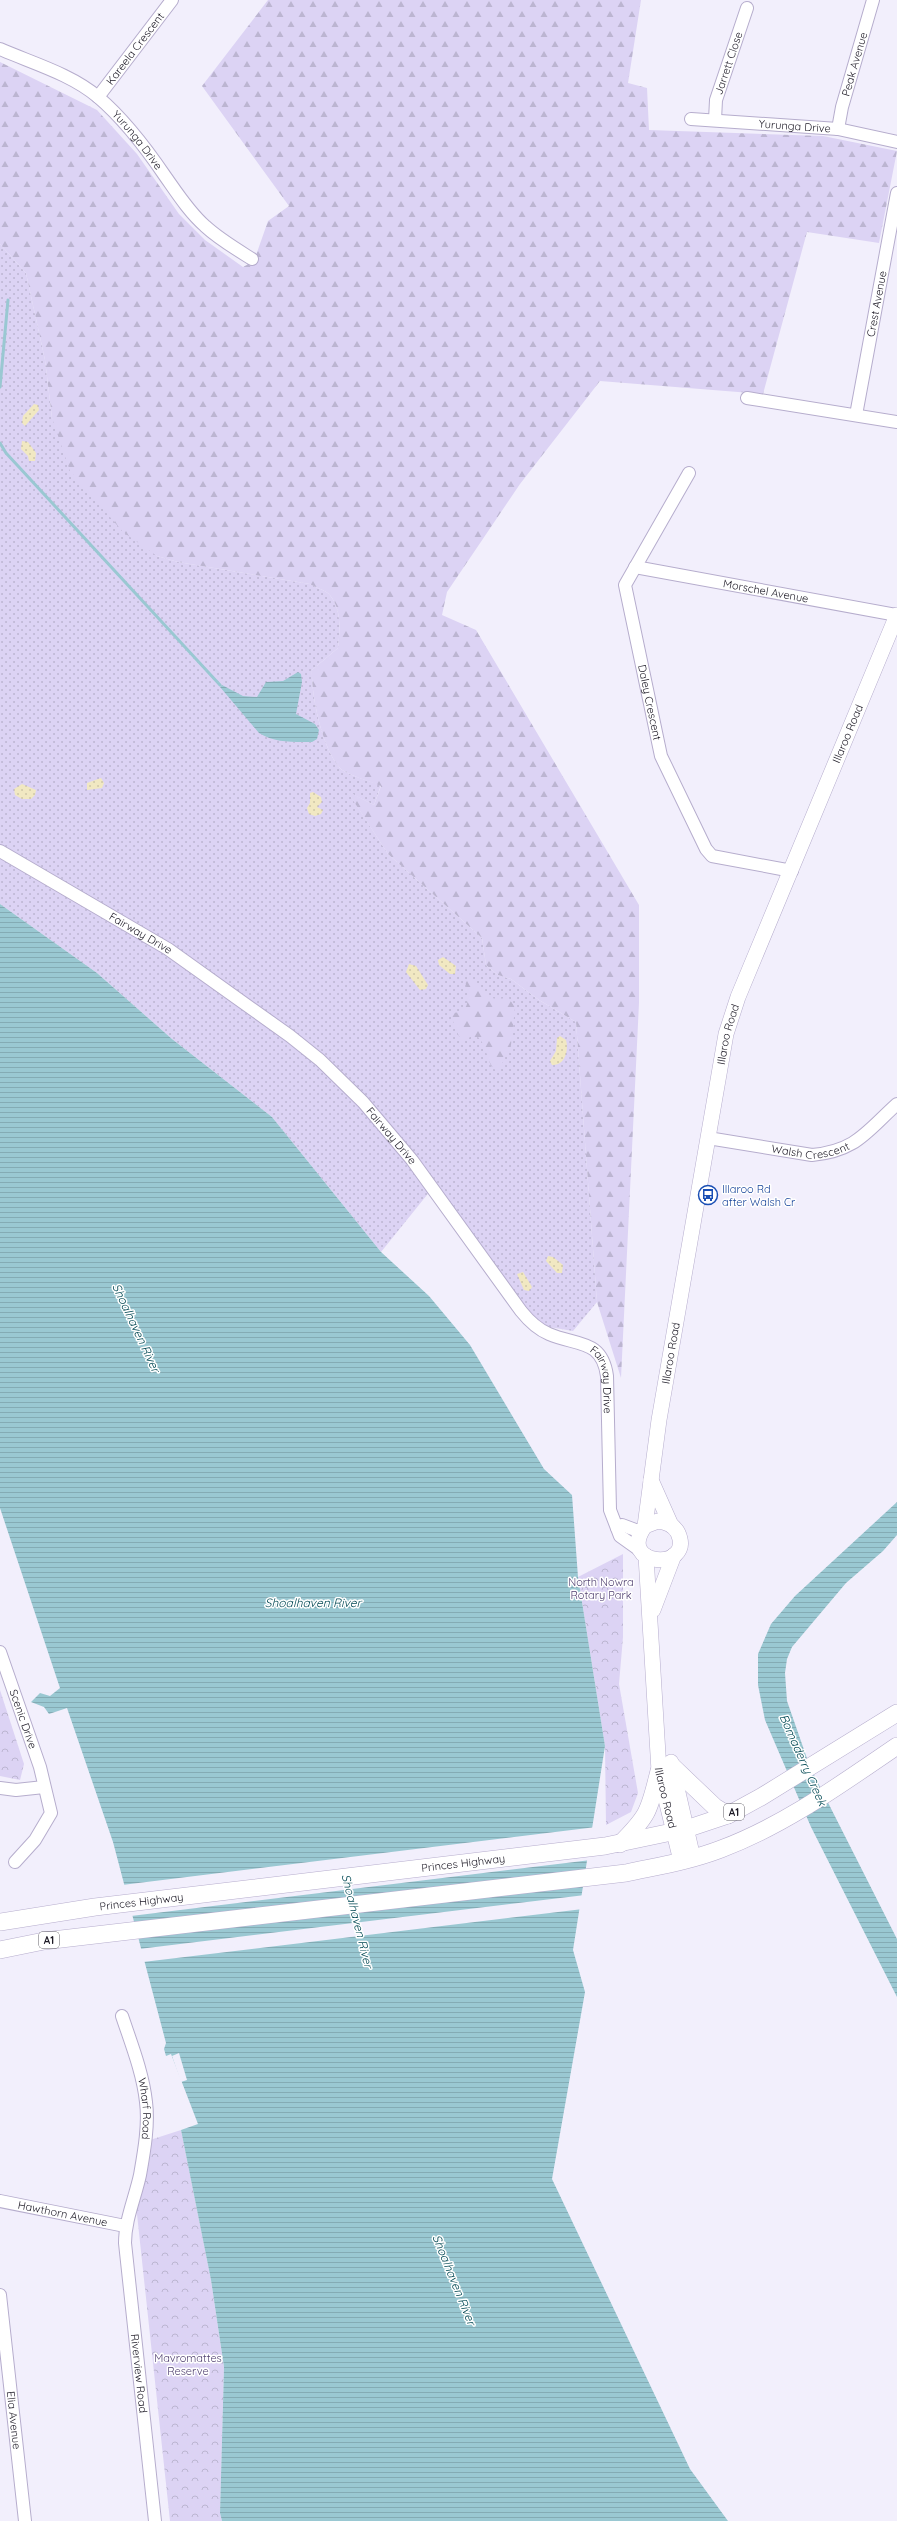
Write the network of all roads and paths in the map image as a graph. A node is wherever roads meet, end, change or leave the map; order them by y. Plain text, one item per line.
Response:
1 (873, 0) edge
2 (170, 1) edge
3 (747, 8) dead end
4 (0, 49) edge
5 (98, 97) junction
6 (691, 119) dead end
7 (715, 120) junction
8 (838, 129) junction
9 (897, 142) edge
10 (897, 193) edge
11 (252, 259) dead end
12 (746, 398) dead end
13 (856, 415) junction
14 (897, 422) edge
15 (689, 473) dead end
16 (636, 567) junction
17 (897, 615) edge
18 (0, 851) edge
19 (792, 871) junction
20 (897, 1104) edge
21 (708, 1138) junction
22 (650, 1479) junction
23 (671, 1525) junction
24 (617, 1528) junction
25 (643, 1529) junction
26 (644, 1554) junction
27 (674, 1555) junction
28 (651, 1614) junction
29 (0, 1652) edge
30 (897, 1713) edge
31 (897, 1746) edge
32 (665, 1768) junction
33 (44, 1787) junction
34 (0, 1788) edge
35 (728, 1815) junction
36 (680, 1830) junction
37 (612, 1845) junction
38 (687, 1859) junction
39 (15, 1862) dead end
40 (0, 1922) edge
41 (0, 1950) edge
42 (122, 2016) dead end
43 (0, 2201) edge
44 (125, 2226) junction
45 (0, 2295) edge
46 (25, 2521) edge
47 (155, 2521) edge

1 - 8 street, Peak Avenue
2 - 5 street, Kareela Crescent
3 - 7 street, Jarrett Close
4 - 5 street, Yurunga Drive
5 - 11 street, Yurunga Drive
6 - 7 street, Yurunga Drive
7 - 8 street, Yurunga Drive
8 - 9 street, Yurunga Drive
10 - 13 street, Crest Avenue
12 - 13 street
13 - 14 street
15 - 16 street, Daley Crescent
16 - 17 street, Morschel Avenue
16 - 19 street, Daley Crescent
17 - 19 main road, Illaroo Road
18 - 24 street, Fairway Drive
19 - 21 main road, Illaroo Road
20 - 21 street, Walsh Crescent
21 - 22 main road, Illaroo Road
22 - 23 main road, Illaroo Road
22 - 25 main road, Illaroo Road
23 - 25 main road
23 - 27 main road, Illaroo Road
24 - 25 street
24 - 26 street, Fairway Drive
25 - 26 main road, Illaroo Road
26 - 27 main road
26 - 28 main road, Illaroo Road
27 - 28 main road, Illaroo Road
28 - 32 main road, Illaroo Road
29 - 33 street, Scenic Drive
30 - 35 highway, Princes Highway / A1
31 - 38 highway, A1
32 - 35 highway
32 - 36 main road, Illaroo Road
32 - 37 highway
33 - 34 street
33 - 39 street, Scenic Drive
35 - 36 highway, Princes Highway / A1
36 - 37 highway, Princes Highway / A1
36 - 38 main road, Illaroo Road
37 - 40 highway, Princes Highway / A1
38 - 41 highway, A1
42 - 44 street, Wharf Road
43 - 44 street, Hawthorn Avenue
44 - 47 street, Riverview Road
45 - 46 street, Elia Avenue

